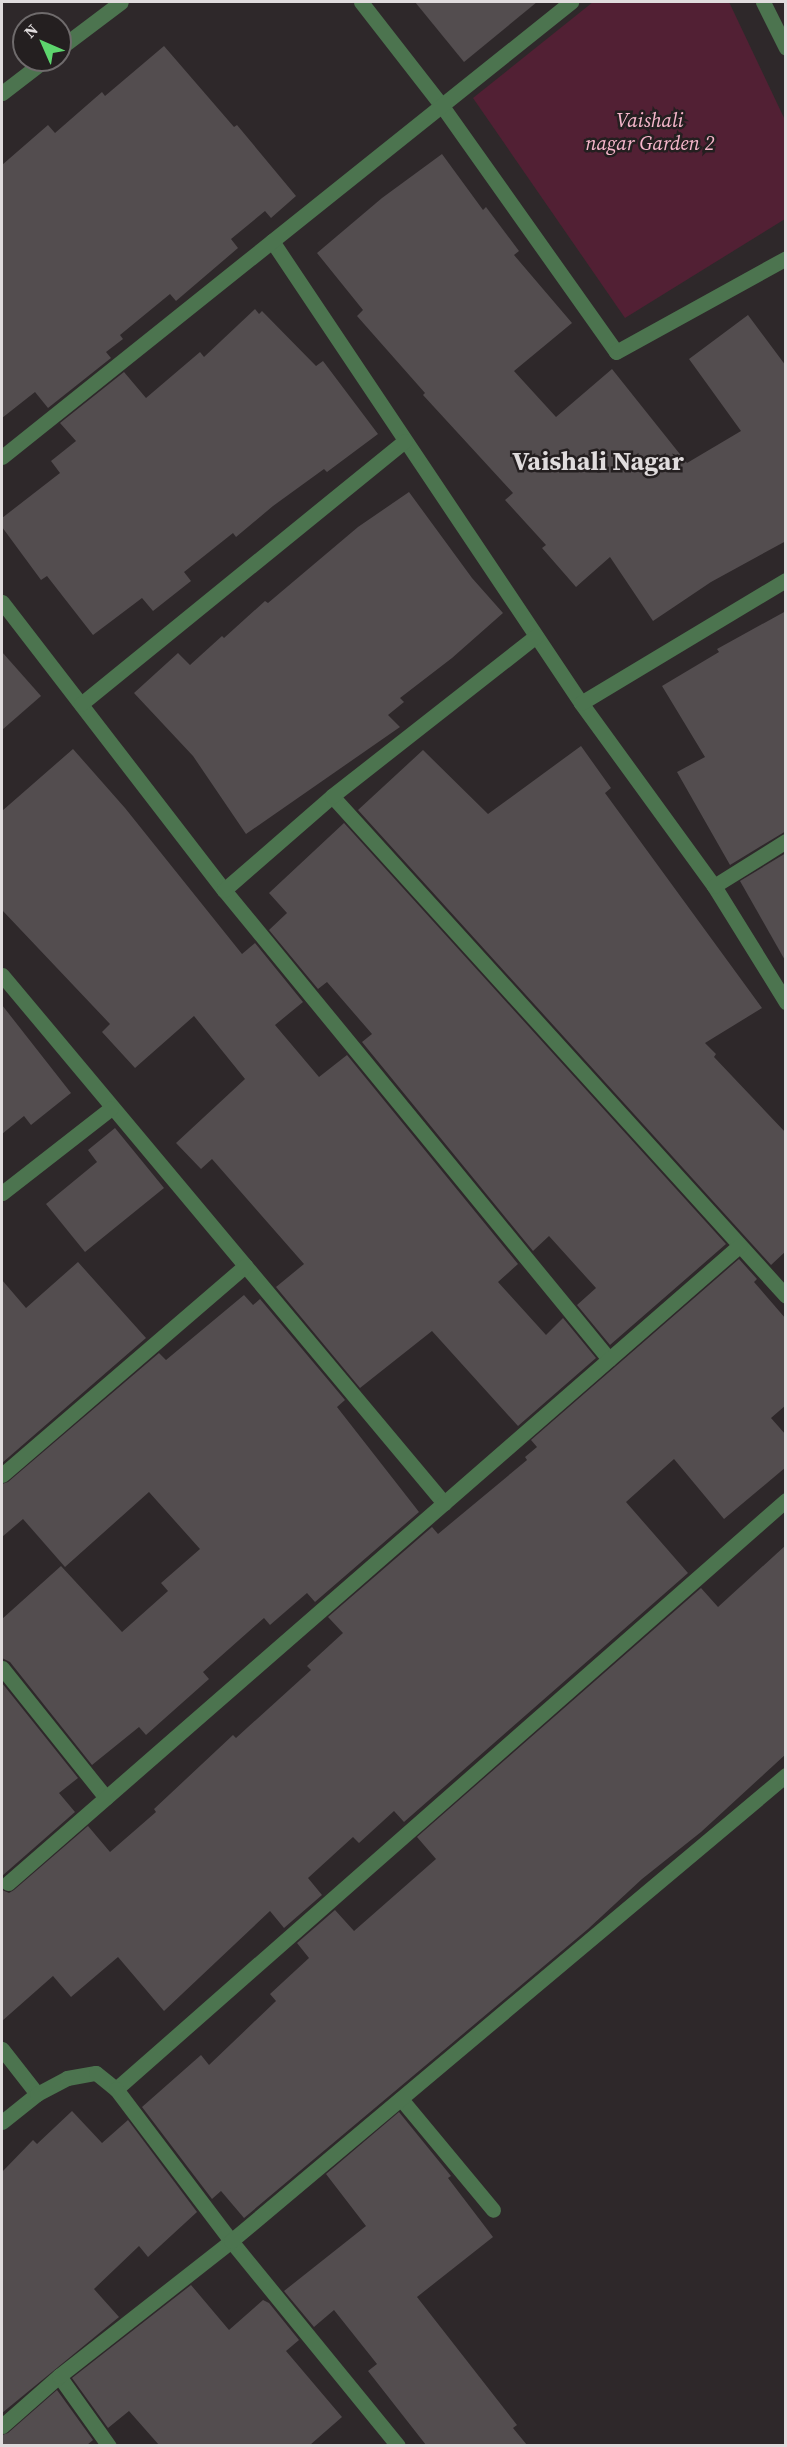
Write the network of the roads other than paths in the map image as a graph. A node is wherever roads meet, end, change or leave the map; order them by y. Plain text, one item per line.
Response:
1 (121, 2) edge
2 (361, 2) edge
3 (571, 2) edge
4 (763, 2) edge
5 (72, 39) edge
6 (786, 48) edge
7 (29, 72) edge
8 (2, 93) edge
9 (442, 106) junction
10 (272, 241) junction
11 (786, 258) edge
12 (405, 441) junction
13 (2, 457) edge
14 (786, 580) edge
15 (2, 602) edge
16 (536, 636) junction
17 (81, 704) junction
18 (581, 704) junction
19 (332, 796) junction
20 (786, 841) edge
21 (714, 886) junction
22 (224, 890) junction
23 (2, 975) edge
24 (786, 1002) edge
25 (111, 1108) junction
26 (2, 1193) edge
27 (739, 1246) junction
28 (245, 1266) junction
29 (786, 1296) edge
30 (609, 1359) junction
31 (2, 1475) edge
32 (786, 1500) edge
33 (444, 1503) junction
34 (2, 1668) edge
35 (786, 1775) edge
36 (106, 1798) junction
37 (8, 1883) dead end
38 (2, 2049) edge
39 (116, 2089) junction
40 (37, 2094) junction
41 (401, 2099) junction
42 (2, 2122) edge
43 (493, 2210) dead end
44 (231, 2241) junction
45 (58, 2376) junction
46 (2, 2426) edge
47 (109, 2445) edge
48 (398, 2445) edge

1 - 5 street
2 - 9 street
3 - 9 street
4 - 6 street
7 - 8 street
9 - 10 street
9 - 11 street
10 - 12 street
10 - 13 street
12 - 16 street
12 - 17 street
14 - 18 street
15 - 17 street
16 - 18 street
16 - 19 street
17 - 22 street
18 - 21 street
19 - 22 street
19 - 27 street
20 - 21 street
21 - 24 street
22 - 30 street
23 - 25 street
25 - 26 street
25 - 28 street
27 - 29 street
27 - 30 street
28 - 31 street
28 - 33 street
30 - 33 street
32 - 39 street
33 - 36 street
34 - 36 street
35 - 41 street
36 - 37 street
38 - 40 street
39 - 40 street
39 - 44 street
40 - 42 street
41 - 43 street
41 - 44 street
44 - 45 street
44 - 48 street
45 - 46 street
45 - 47 street

